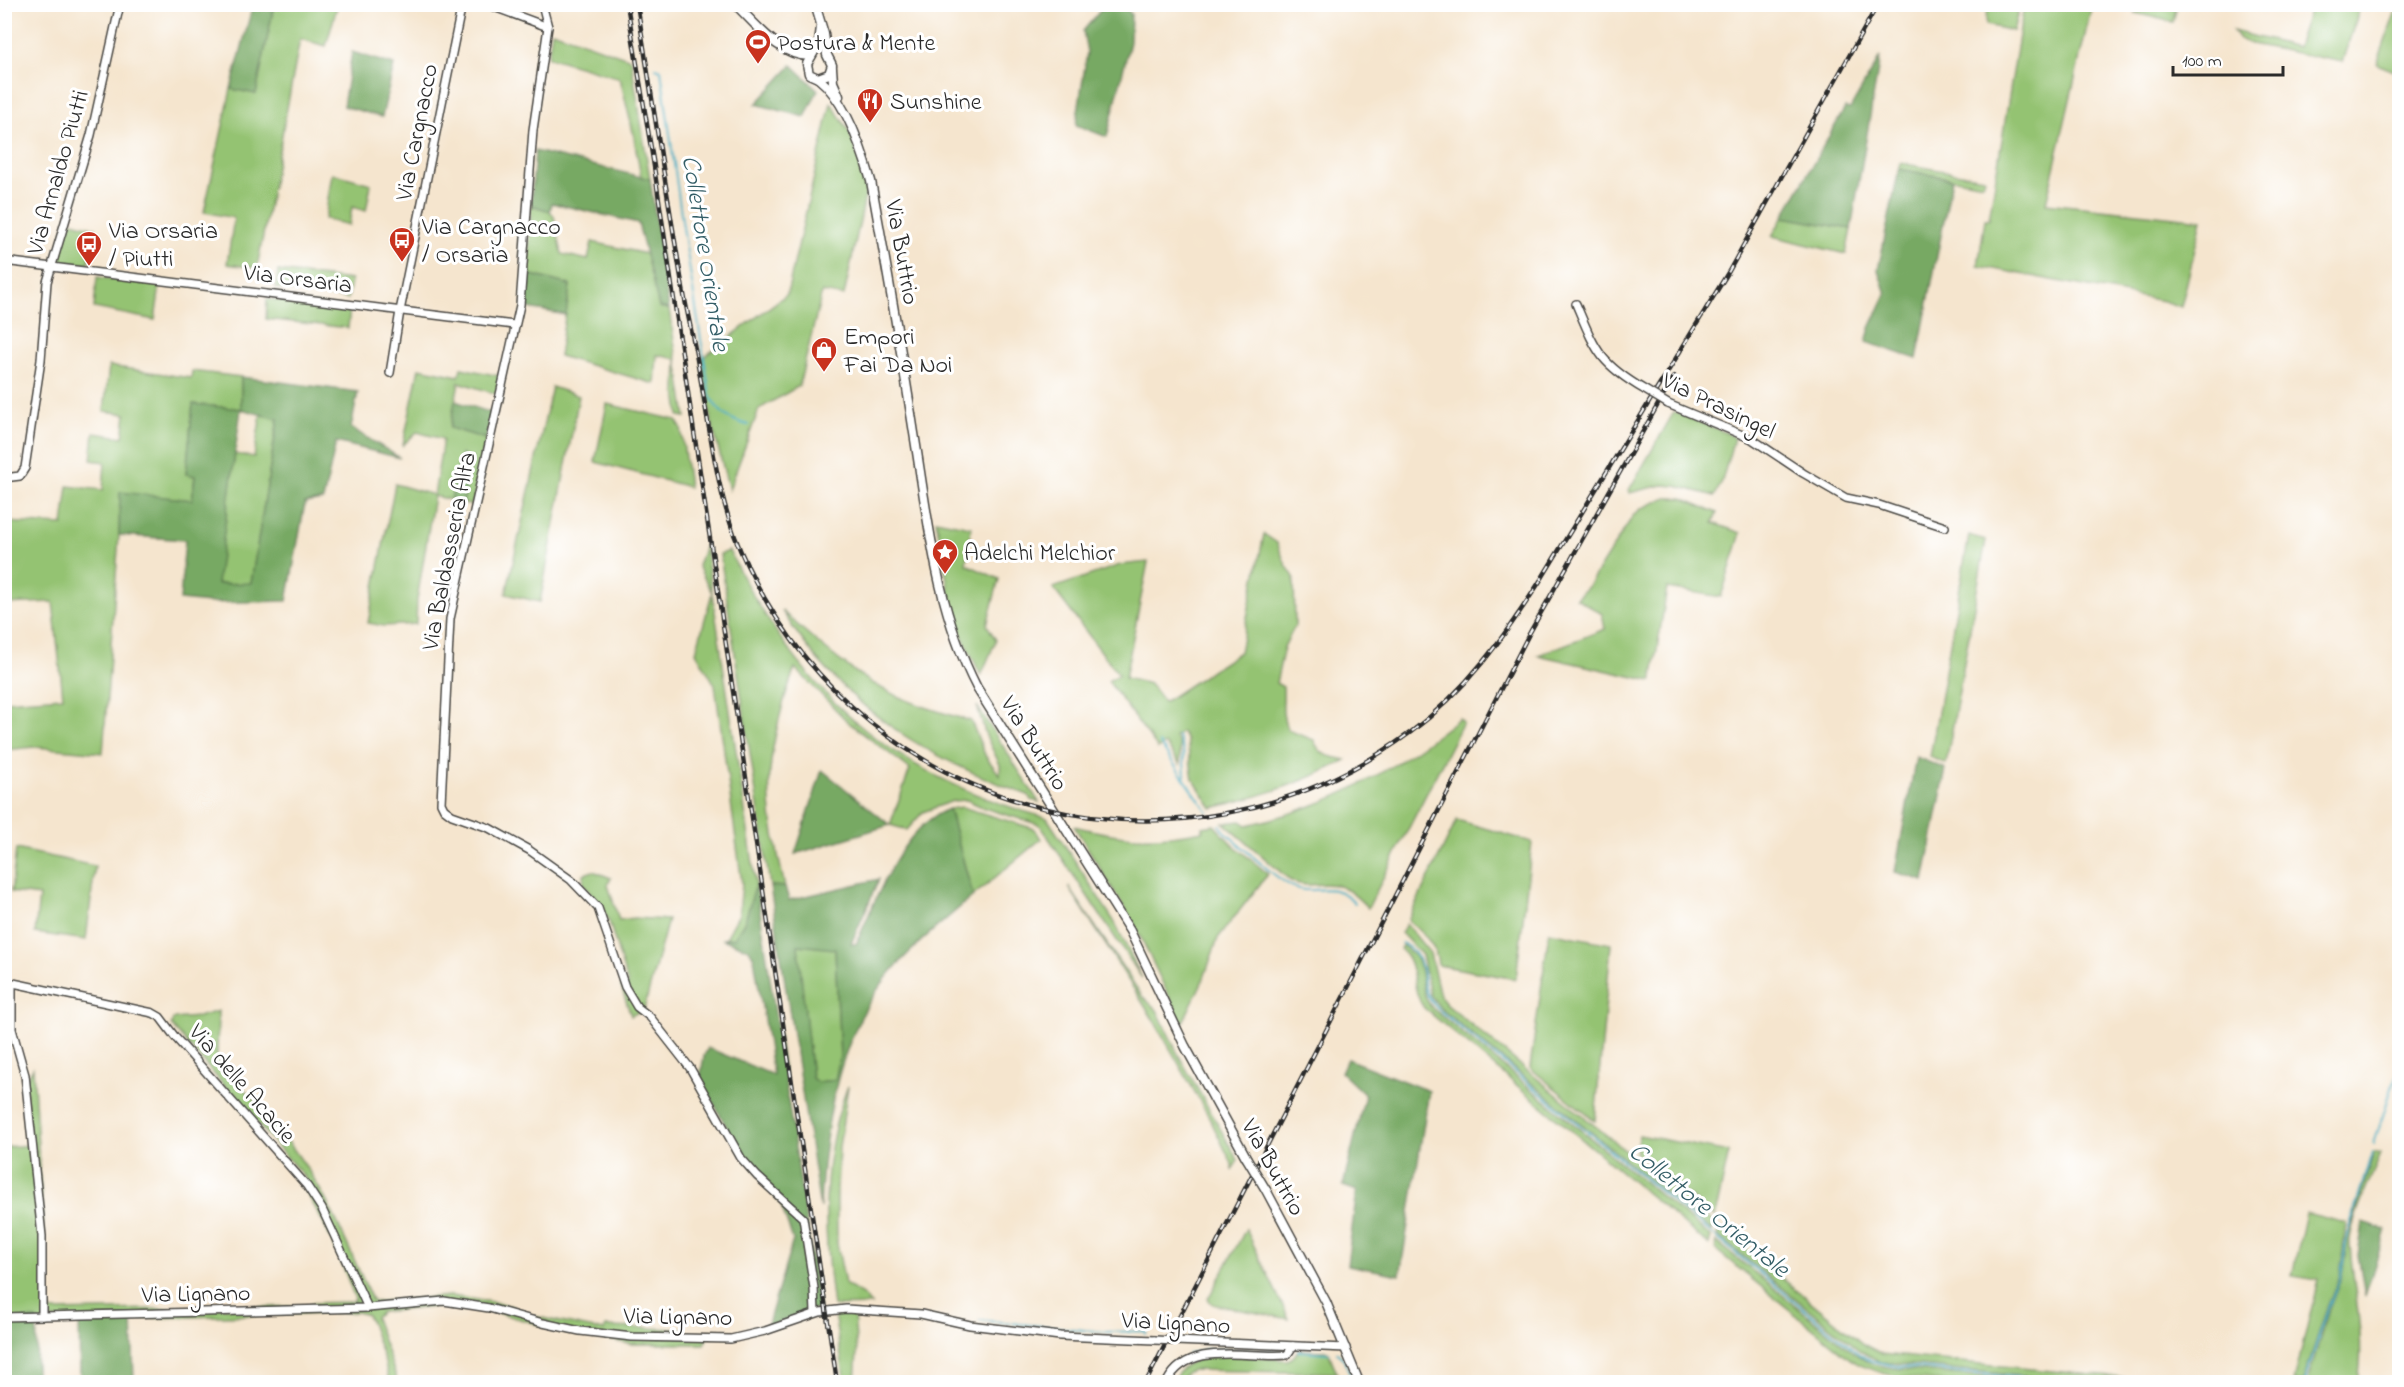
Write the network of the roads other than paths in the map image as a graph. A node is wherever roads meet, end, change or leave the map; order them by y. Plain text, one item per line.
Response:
1 (120, 4) edge
2 (462, 4) edge
3 (486, 4) edge
4 (542, 4) edge
5 (735, 4) edge
6 (815, 4) edge
7 (548, 27) junction
8 (821, 27) junction
9 (782, 47) junction
10 (812, 55) junction
11 (827, 55) junction
12 (832, 68) junction
13 (808, 71) junction
14 (818, 78) junction
15 (841, 106) junction
16 (4, 261) edge
17 (50, 267) junction
18 (1576, 304) dead end
19 (400, 311) junction
20 (514, 325) junction
21 (390, 373) dead end
22 (4, 478) edge
23 (1945, 527) dead end
24 (8, 982) edge
25 (368, 1308) junction
26 (815, 1313) junction
27 (42, 1316) junction
28 (4, 1317) edge
29 (1293, 1346) junction
30 (1346, 1348) junction
31 (1167, 1383) edge
32 (1359, 1383) edge

1 - 17 street, Via Arnaldo Piutti
2 - 19 street, Via Cargnacco
3 - 7 street
4 - 7 street, Via Baldasseria Alta
5 - 9 street, Via Buttrio
6 - 8 street, Via Buttrio
7 - 20 street, Via Baldasseria Alta
8 - 10 street
8 - 11 street, Via Buttrio
9 - 10 street
9 - 13 street, Via Buttrio
10 - 11 street
10 - 13 street
11 - 12 street, Via Buttrio
12 - 14 street
12 - 15 street, Via Buttrio
13 - 14 street, Via Buttrio
14 - 15 street, Via Buttrio
15 - 30 street, Via Buttrio, bridge
16 - 17 street, Via Orsaria
17 - 19 street, Via Orsaria
17 - 22 street, Via Arnaldo Piutti
18 - 23 street, Via Prasingel, bridge
19 - 20 street, Via Orsaria
19 - 21 street, Via Cargnacco
20 - 26 street, Via Baldasseria Alta
24 - 25 street, Via delle Acacie
24 - 27 street
25 - 26 street, Via Lignano
25 - 27 street, Via Lignano
26 - 29 street, Via Lignano, bridge
27 - 28 street, Via Lignano
29 - 30 street, Via Lignano
29 - 31 street
30 - 32 street, Via Buttrio

